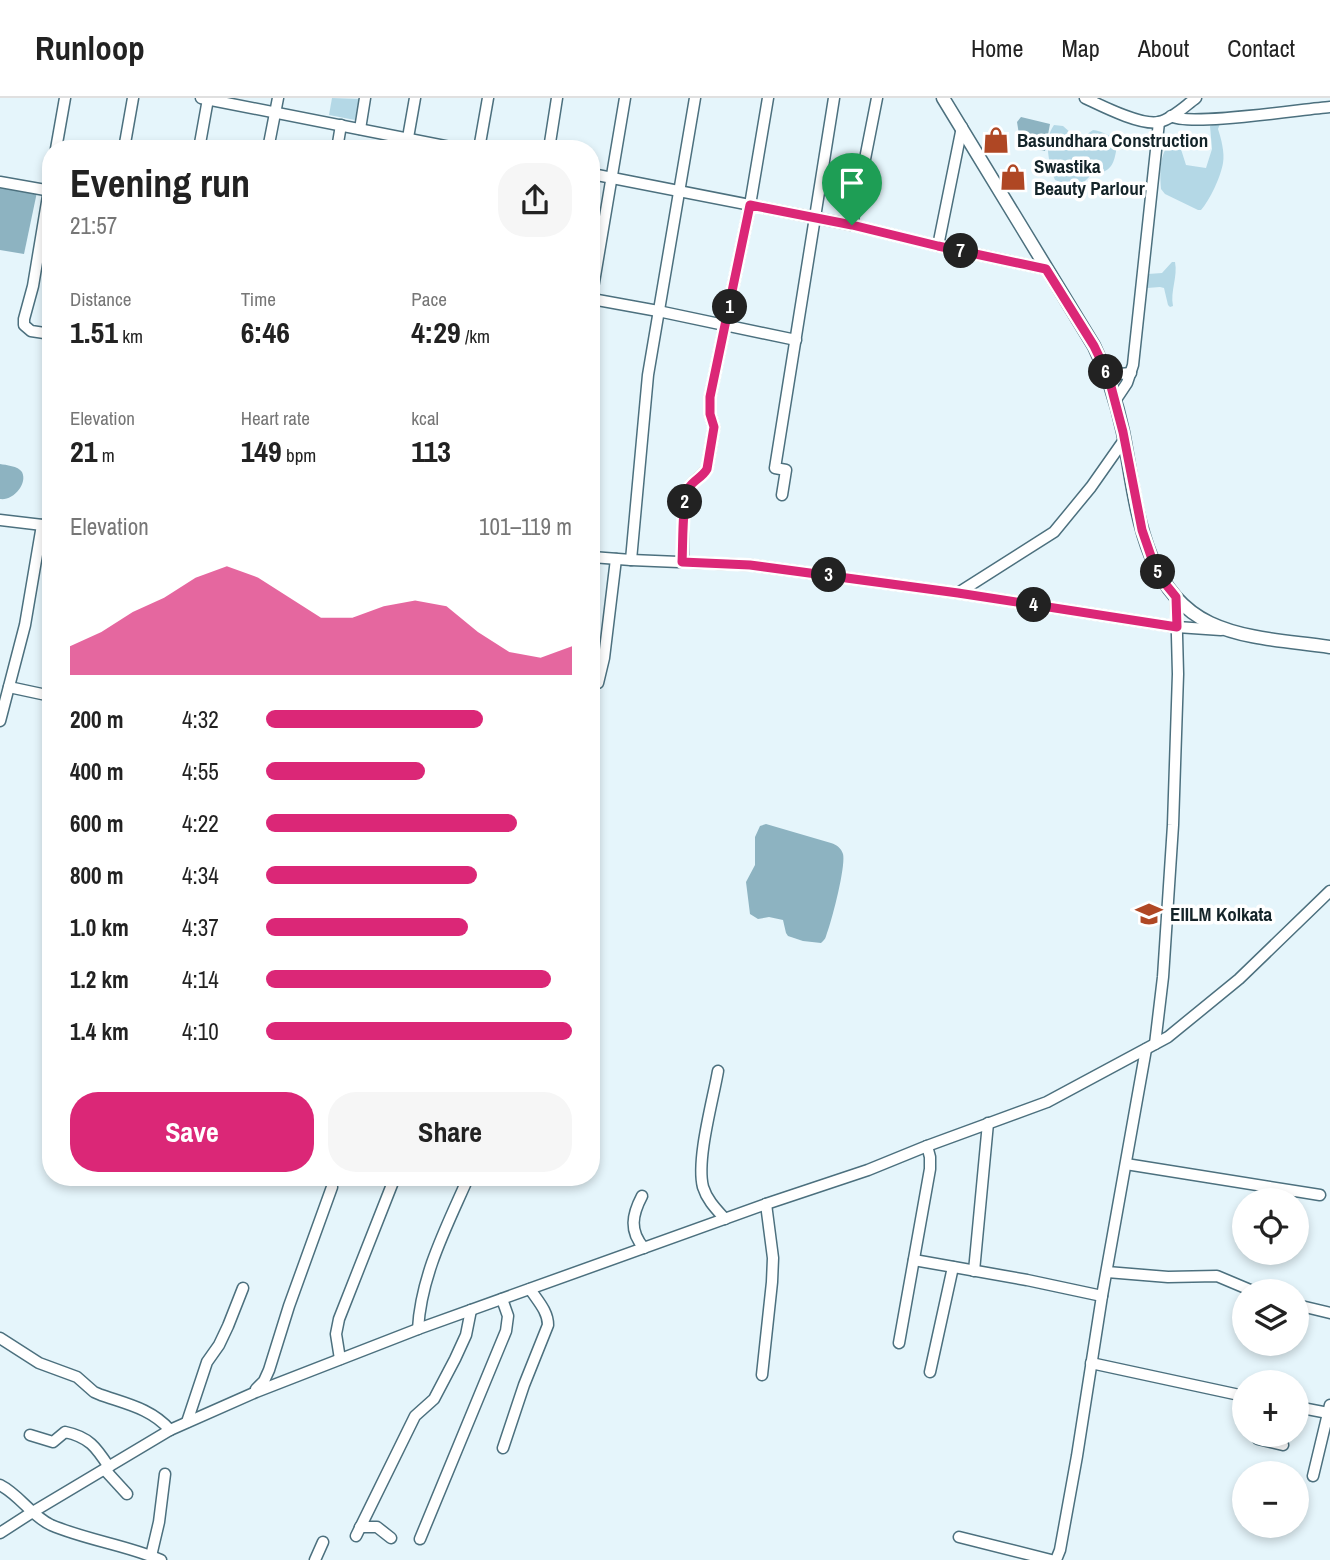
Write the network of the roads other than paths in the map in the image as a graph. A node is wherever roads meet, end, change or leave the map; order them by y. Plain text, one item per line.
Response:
1 (65, 98) edge
2 (133, 98) edge
3 (278, 98) edge
4 (365, 98) edge
5 (415, 98) edge
6 (488, 98) edge
7 (557, 98) edge
8 (625, 98) edge
9 (695, 98) edge
10 (768, 98) edge
11 (834, 98) edge
12 (877, 98) edge
13 (943, 98) edge
14 (1196, 98) edge
15 (205, 99) edge
16 (1090, 99) edge
17 (222, 100) edge
18 (1330, 107) edge
19 (276, 113) junction
20 (1171, 116) junction
21 (1159, 122) junction
22 (341, 125) junction
23 (962, 127) junction
24 (360, 129) junction
25 (58, 140) edge
26 (126, 140) edge
27 (200, 140) edge
28 (270, 140) edge
29 (338, 140) edge
30 (394, 140) edge
31 (408, 140) edge
32 (481, 140) edge
33 (550, 140) edge
34 (600, 176) edge
35 (612, 178) junction
36 (0, 182) edge
37 (42, 190) edge
38 (680, 192) junction
39 (750, 205) junction
40 (816, 218) junction
41 (852, 225) junction
42 (42, 236) edge
43 (938, 246) junction
44 (600, 249) edge
45 (1046, 269) junction
46 (600, 298) edge
47 (658, 311) junction
48 (726, 325) junction
49 (42, 333) edge
50 (796, 340) junction
51 (1131, 373) junction
52 (1108, 375) junction
53 (1115, 401) junction
54 (1124, 440) junction
55 (782, 495) dead end
56 (0, 520) edge
57 (42, 525) edge
58 (42, 544) edge
59 (600, 558) edge
60 (616, 559) junction
61 (631, 560) junction
62 (682, 562) junction
63 (958, 593) junction
64 (1176, 597) junction
65 (1177, 627) junction
66 (1229, 630) junction
67 (1330, 647) edge
68 (600, 674) edge
69 (9, 687) junction
70 (42, 694) edge
71 (0, 721) edge
72 (1330, 891) edge
73 (1151, 1046) junction
74 (718, 1074) dead end
75 (988, 1123) junction
76 (927, 1146) junction
77 (1125, 1164) junction
78 (391, 1186) edge
79 (465, 1186) edge
80 (332, 1188) dead end
81 (1320, 1195) dead end
82 (642, 1196) dead end
83 (766, 1205) junction
84 (724, 1219) junction
85 (644, 1248) junction
86 (914, 1260) junction
87 (953, 1267) junction
88 (974, 1270) junction
89 (1107, 1272) junction
90 (1232, 1282) edge
91 (243, 1288) dead end
92 (530, 1289) junction
93 (1102, 1296) junction
94 (502, 1299) junction
95 (1309, 1308) edge
96 (471, 1310) junction
97 (1330, 1313) edge
98 (418, 1329) junction
99 (0, 1338) edge
100 (899, 1343) dead end
101 (340, 1359) junction
102 (1091, 1363) junction
103 (930, 1371) dead end
104 (762, 1375) dead end
105 (256, 1392) junction
106 (1232, 1393) edge
107 (1309, 1408) edge
108 (1329, 1409) edge
109 (187, 1422) junction
110 (170, 1430) junction
111 (30, 1435) dead end
112 (503, 1448) dead end
113 (107, 1469) junction
114 (165, 1474) dead end
115 (1313, 1476) dead end
116 (0, 1485) edge
117 (127, 1494) dead end
118 (31, 1513) junction
119 (0, 1533) edge
120 (959, 1537) dead end
121 (391, 1538) dead end
122 (419, 1539) dead end
123 (323, 1542) dead end
124 (156, 1558) edge
125 (315, 1560) edge
126 (1051, 1560) edge
127 (1056, 1560) edge

1 - 25 street
2 - 26 street
3 - 19 street
4 - 24 street
5 - 31 street
6 - 32 street
7 - 33 street
8 - 35 street
9 - 38 street
10 - 39 street
11 - 40 street
12 - 41 street
13 - 23 main road
14 - 20 street
15 - 17 street
15 - 27 street
16 - 21 street
17 - 19 street
18 - 20 street
19 - 22 street
19 - 28 street
20 - 21 street
21 - 51 street
22 - 24 street
22 - 29 street
23 - 43 street
23 - 45 main road
24 - 30 street
34 - 35 street
35 - 38 street
35 - 44 street
36 - 37 street
38 - 39 street
38 - 47 street
39 - 40 street
39 - 48 street
40 - 41 street
40 - 50 street
41 - 43 street
42 - 49 street
43 - 45 street
45 - 52 main road
46 - 47 street
47 - 48 street
47 - 61 street
48 - 50 street
48 - 62 street
50 - 55 street
51 - 52 street
51 - 53 street
52 - 53 main road
53 - 54 main road
54 - 63 street
54 - 64 main road
56 - 57 street
58 - 69 street
59 - 60 street
60 - 61 street
60 - 68 street
61 - 62 street
62 - 63 street
63 - 65 street
64 - 65 street
64 - 66 main road
65 - 66 street
65 - 73 street
66 - 67 main road
69 - 70 street
69 - 71 street
72 - 73 street
73 - 75 street
73 - 77 street
74 - 84 street
75 - 76 street
75 - 88 street
76 - 83 street
76 - 86 street
77 - 81 street
77 - 89 street
78 - 101 street
79 - 98 street
80 - 105 street
82 - 85 street
83 - 84 street
83 - 104 street
84 - 85 street
85 - 92 street
86 - 87 street
86 - 100 street
87 - 88 street
87 - 103 street
88 - 93 street
89 - 90 street
89 - 93 street
91 - 109 street
92 - 94 street
92 - 112 street
93 - 102 street
94 - 96 street
94 - 122 street
95 - 97 street
96 - 98 street
96 - 121 street
98 - 101 street
99 - 110 street
101 - 105 street
102 - 106 street
102 - 127 street
105 - 109 street
107 - 108 street
108 - 115 street
109 - 110 street
110 - 113 street
111 - 113 street
113 - 117 street
113 - 118 street
114 - 124 street
116 - 118 street
118 - 119 street
118 - 124 street
120 - 126 street
123 - 125 street

